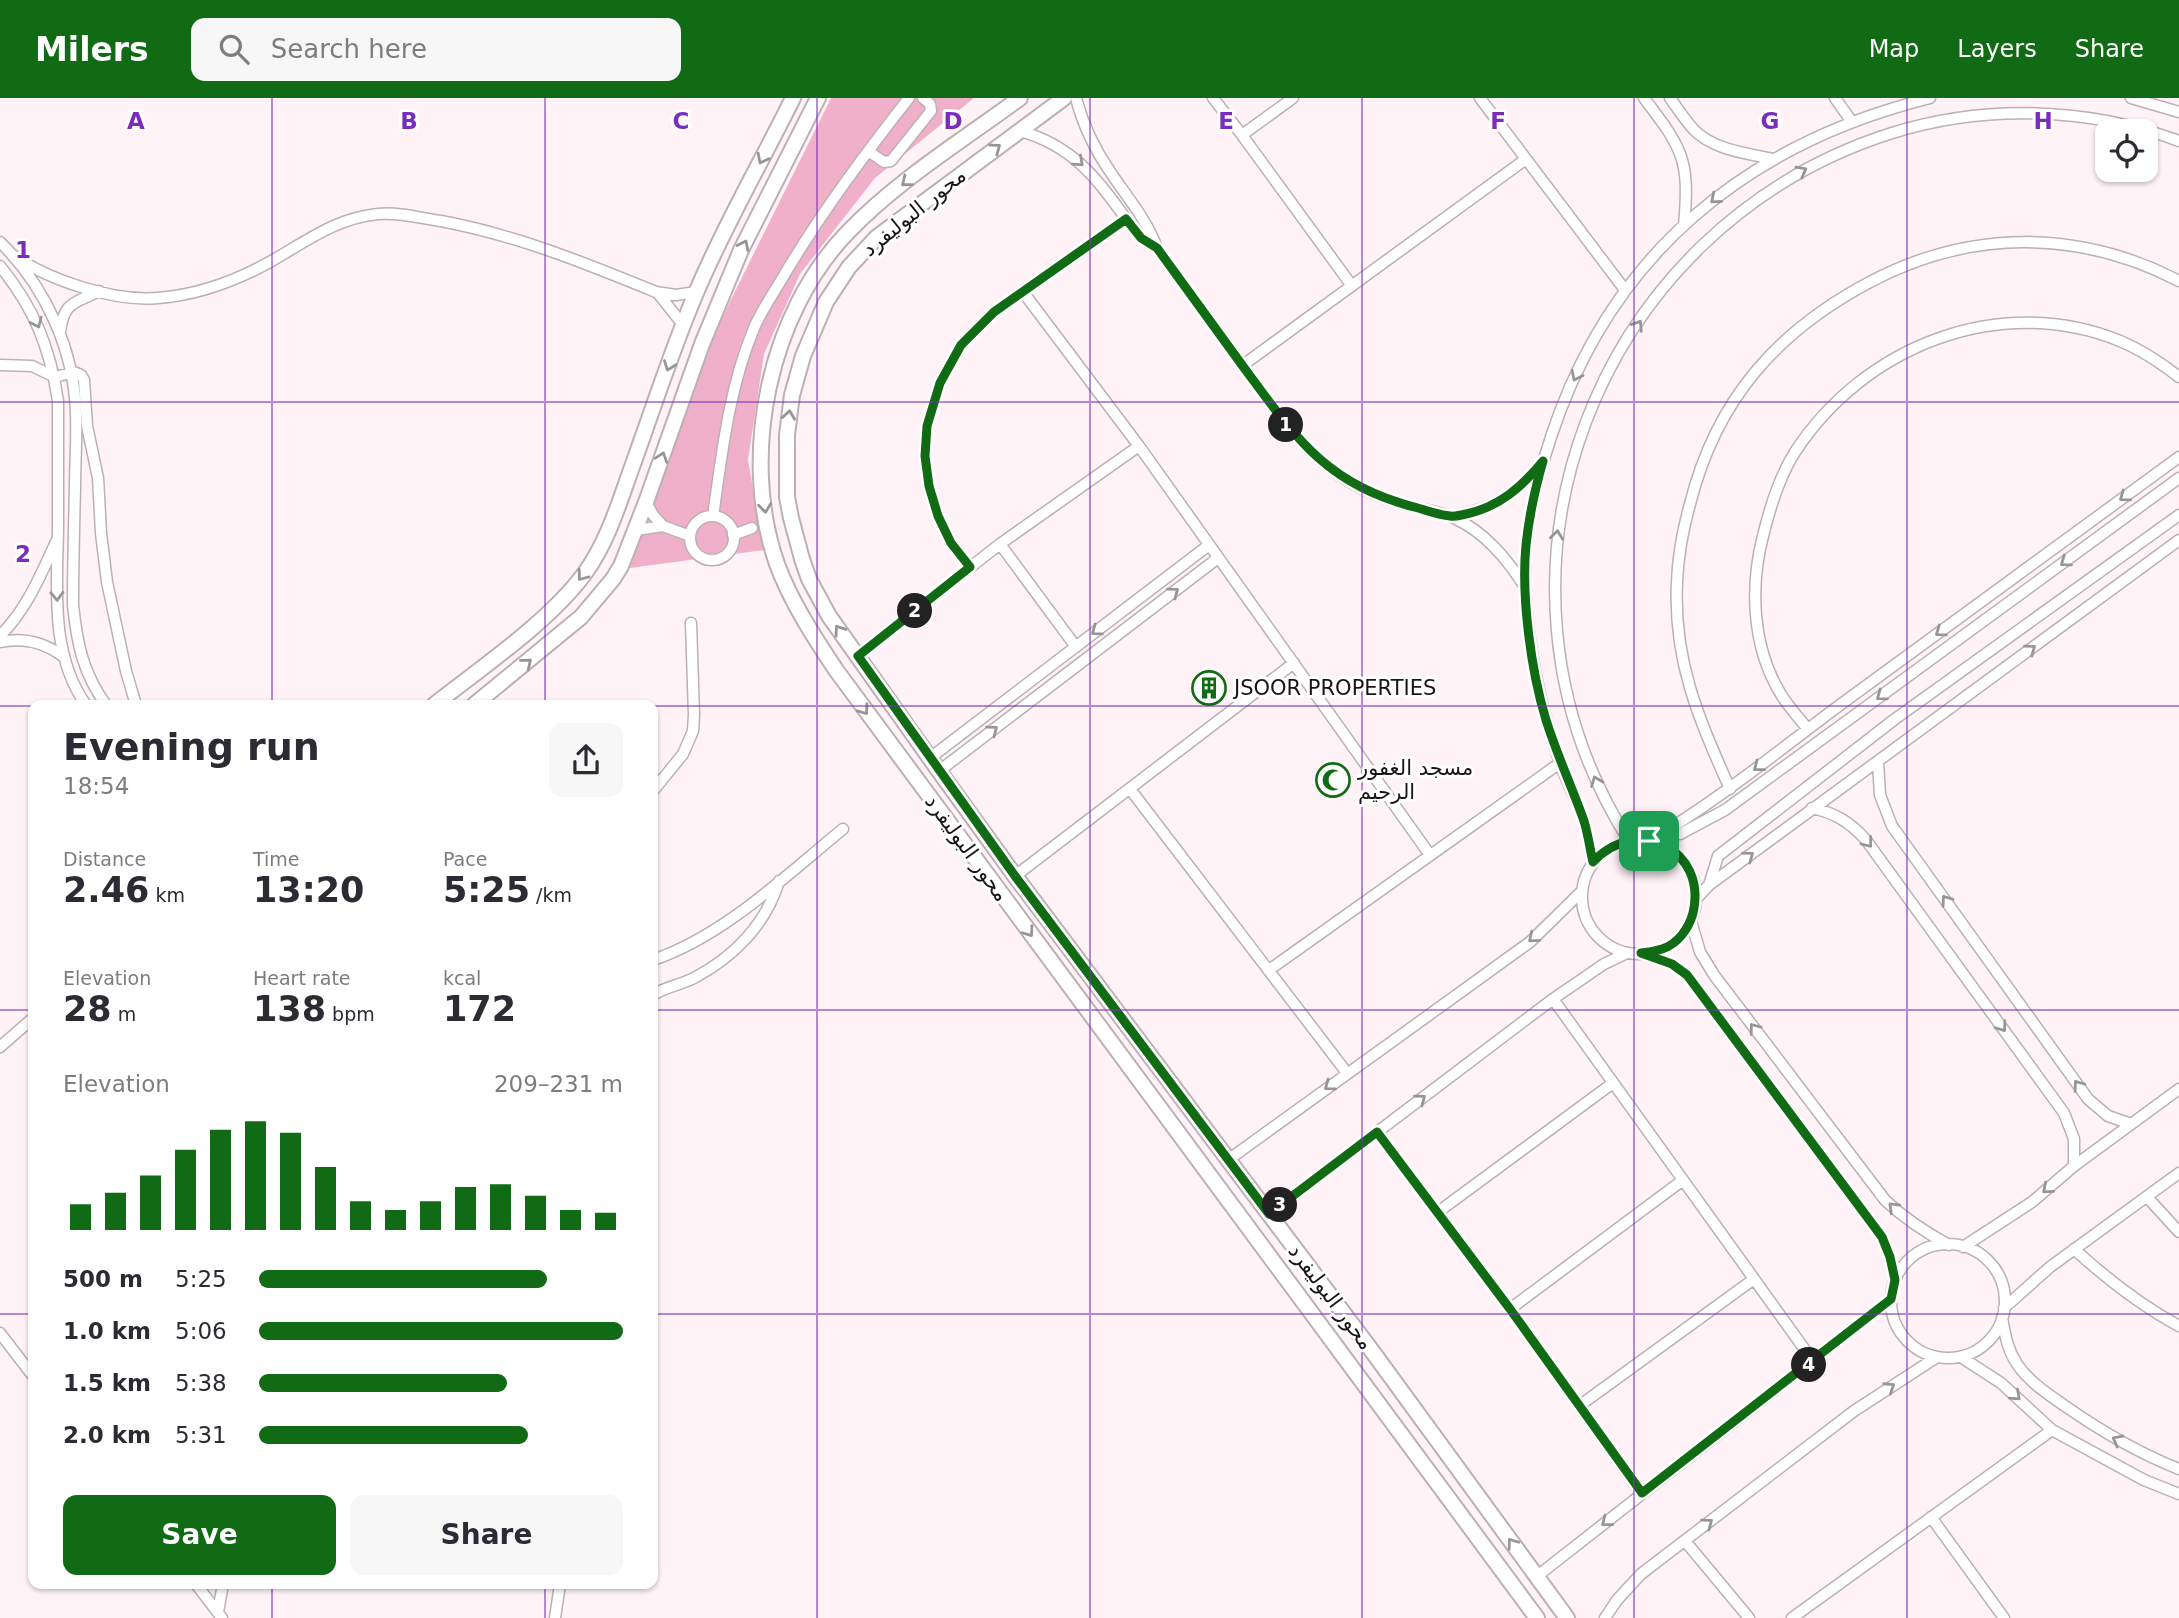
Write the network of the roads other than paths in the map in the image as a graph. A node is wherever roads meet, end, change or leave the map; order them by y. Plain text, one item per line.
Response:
1 (793, 98) edge
2 (818, 98) edge
3 (909, 98) edge
4 (922, 98) edge
5 (1020, 98) edge
6 (1064, 98) edge
7 (1076, 98) edge
8 (1213, 98) edge
9 (1293, 98) edge
10 (1480, 98) edge
11 (1644, 98) edge
12 (1670, 98) edge
13 (1835, 98) edge
14 (1930, 98) edge
15 (2132, 98) edge
16 (2179, 112) edge
17 (1852, 122) junction
18 (1020, 131) junction
19 (1242, 135) junction
20 (2179, 141) edge
21 (868, 151) junction
22 (1526, 159) junction
23 (1773, 159) junction
24 (1126, 219) junction
25 (1684, 225) junction
26 (0, 242) edge
27 (1157, 248) junction
28 (13, 255) junction
29 (0, 266) edge
30 (2179, 281) edge
31 (1352, 286) junction
32 (1625, 290) junction
33 (99, 292) junction
34 (656, 292) junction
35 (696, 292) junction
36 (1023, 292) junction
37 (684, 326) junction
38 (60, 332) junction
39 (48, 350) junction
40 (20, 364) junction
41 (0, 365) edge
42 (1242, 365) junction
43 (70, 373) junction
44 (55, 377) junction
45 (2179, 377) edge
46 (1139, 446) junction
47 (2179, 457) edge
48 (1543, 461) junction
49 (2179, 478) edge
50 (646, 502) junction
51 (2179, 514) edge
52 (713, 516) junction
53 (1452, 517) junction
54 (663, 526) junction
55 (752, 528) dead end
56 (636, 530) junction
57 (733, 535) junction
58 (690, 536) junction
59 (58, 538) junction
60 (2179, 540) edge
61 (1000, 544) junction
62 (1209, 545) junction
63 (1218, 558) junction
64 (970, 567) junction
65 (1525, 587) junction
66 (691, 623) dead end
67 (0, 636) edge
68 (0, 642) edge
69 (1076, 647) junction
70 (858, 656) junction
71 (64, 657) junction
72 (1294, 663) junction
73 (83, 700) edge
74 (102, 700) edge
75 (135, 700) edge
76 (440, 700) edge
77 (480, 700) edge
78 (1808, 729) junction
79 (930, 758) junction
80 (1878, 762) junction
81 (1560, 763) junction
82 (939, 771) junction
83 (658, 785) edge
84 (1130, 789) junction
85 (1730, 789) junction
86 (1812, 808) junction
87 (843, 829) dead end
88 (1664, 832) junction
89 (1629, 841) junction
90 (1649, 841) junction
91 (1430, 855) junction
92 (1593, 862) junction
93 (1015, 876) junction
94 (779, 881) junction
95 (1709, 885) junction
96 (1582, 891) junction
97 (1696, 899) junction
98 (1691, 921) junction
99 (1627, 953) junction
100 (1641, 953) junction
101 (658, 958) edge
102 (1269, 970) junction
103 (658, 993) edge
104 (1553, 999) junction
105 (28, 1022) edge
106 (0, 1047) edge
107 (1347, 1073) junction
108 (1613, 1083) junction
109 (2179, 1089) edge
110 (2132, 1124) junction
111 (1377, 1132) junction
112 (1228, 1160) junction
113 (2074, 1166) junction
114 (2179, 1173) edge
115 (1683, 1180) junction
116 (2147, 1197) junction
117 (1438, 1212) junction
118 (1269, 1214) junction
119 (2179, 1232) edge
120 (1950, 1245) junction
121 (1963, 1247) junction
122 (2074, 1249) junction
123 (1754, 1279) junction
124 (1895, 1280) junction
125 (1891, 1299) junction
126 (1510, 1309) junction
127 (2003, 1313) junction
128 (2179, 1326) edge
129 (0, 1333) edge
130 (1937, 1357) junction
131 (1961, 1357) junction
132 (1813, 1362) junction
133 (28, 1369) edge
134 (1579, 1406) junction
135 (2052, 1430) junction
136 (2179, 1469) edge
137 (1642, 1493) junction
138 (2179, 1494) edge
139 (1931, 1517) junction
140 (1685, 1541) junction
141 (1536, 1577) junction
142 (200, 1589) edge
143 (223, 1589) edge
144 (559, 1589) edge
145 (220, 1615) edge
146 (555, 1618) edge
147 (1536, 1618) edge
148 (1567, 1618) edge
149 (1605, 1618) edge
150 (1749, 1618) edge
151 (1792, 1618) edge
152 (2004, 1618) edge

1 -> 35 street
50 -> 2 street
3 - 21 street
4 - 21 street
5 -> 147 street, محور البوليفرد
6 - 18 street, محور البوليفرد
7 - 27 street
8 - 19 street
9 - 19 street
10 - 22 street
11 - 25 street
12 - 23 street
13 - 17 street
14 - 17 street
15 - 16 street
17 - 23 street
18 -> 24 street
70 -> 18 street, محور البوليفرد
19 - 31 street
89 -> 20 street
21 - 52 street
22 - 31 street
22 - 32 street
23 -> 25 street
24 - 27 street
24 - 36 street
25 - 32 street
26 - 28 street
27 - 42 street
28 - 33 street
28 - 38 street
29 -> 39 street
30 - 85 street
31 - 42 street
32 -> 48 street
33 - 34 street
33 - 38 street
34 - 35 street
34 - 37 street
35 - 37 street
36 - 46 street
36 - 64 street
37 -> 76 street
38 - 43 street
39 - 40 street
39 - 44 street
40 - 41 street
40 - 44 street
42 - 53 street
43 - 44 street
43 - 74 street
43 - 75 street
44 - 59 street
45 - 78 street
46 - 61 street
46 - 62 street
47 -> 78 street
48 - 53 street
48 - 65 street
49 -> 88 street
50 - 54 street
50 - 56 street
51 - 95 street
52 - 57 street
52 - 58 street
53 - 65 street
54 - 56 street
54 - 58 street
55 - 57 street
77 -> 56 street
57 - 58 street
59 - 67 street
59 -> 71 street
80 -> 60 street
61 - 64 street
61 - 69 street
62 - 63 street
62 -> 69 street
63 - 72 street
82 -> 63 street
64 - 70 street
65 - 81 street
66 - 83 street
68 - 71 street
69 - 79 street
70 - 79 street, محور البوليفرد
71 - 73 street
72 - 84 street
72 - 91 street
78 -> 85 street
79 - 82 street, محور البوليفرد
80 - 86 street
110 -> 80 street
81 - 91 street
81 - 92 street
82 - 93 street, محور البوليفرد
84 - 93 street
84 - 102 street
85 - 88 street
95 -> 86 street
86 -> 113 street
87 - 94 street
88 - 90 street
89 - 90 street
89 - 92 street
90 - 97 street
91 - 102 street
92 - 96 street
93 - 112 street, محور البوليفرد
94 - 101 street
94 - 103 street
95 - 97 street
96 - 99 street
96 -> 107 street
97 - 98 street
98 - 100 street
120 -> 98 street
99 - 100 street
99 - 104 street
100 - 124 street
102 - 107 street
104 - 108 street
111 -> 104 street
105 - 106 street
107 -> 112 street
108 - 115 street
108 - 117 street
109 - 110 street
110 - 113 street
111 - 117 street
111 - 118 street
112 - 118 street, محور البوليفرد
113 -> 121 street
114 - 116 street
115 - 123 street
115 - 126 street
116 - 119 street
116 - 122 street
117 - 126 street
141 -> 118 street, محور البوليفرد
120 - 121 street
120 - 124 street
121 - 127 street
122 - 127 street
122 - 128 street
123 - 132 street
123 - 134 street
124 - 125 street
125 - 130 street
125 - 132 street
126 - 134 street
127 - 131 street
136 -> 127 street
129 - 133 street
130 - 131 street
140 -> 130 street
131 -> 135 street
132 - 137 street
134 - 137 street
135 - 138 street
135 - 139 street
137 -> 141 street
139 - 151 street
139 - 152 street
140 - 149 street
140 - 150 street
141 - 148 street, محور البوليفرد
142 - 145 street
143 - 145 street
144 - 146 street

